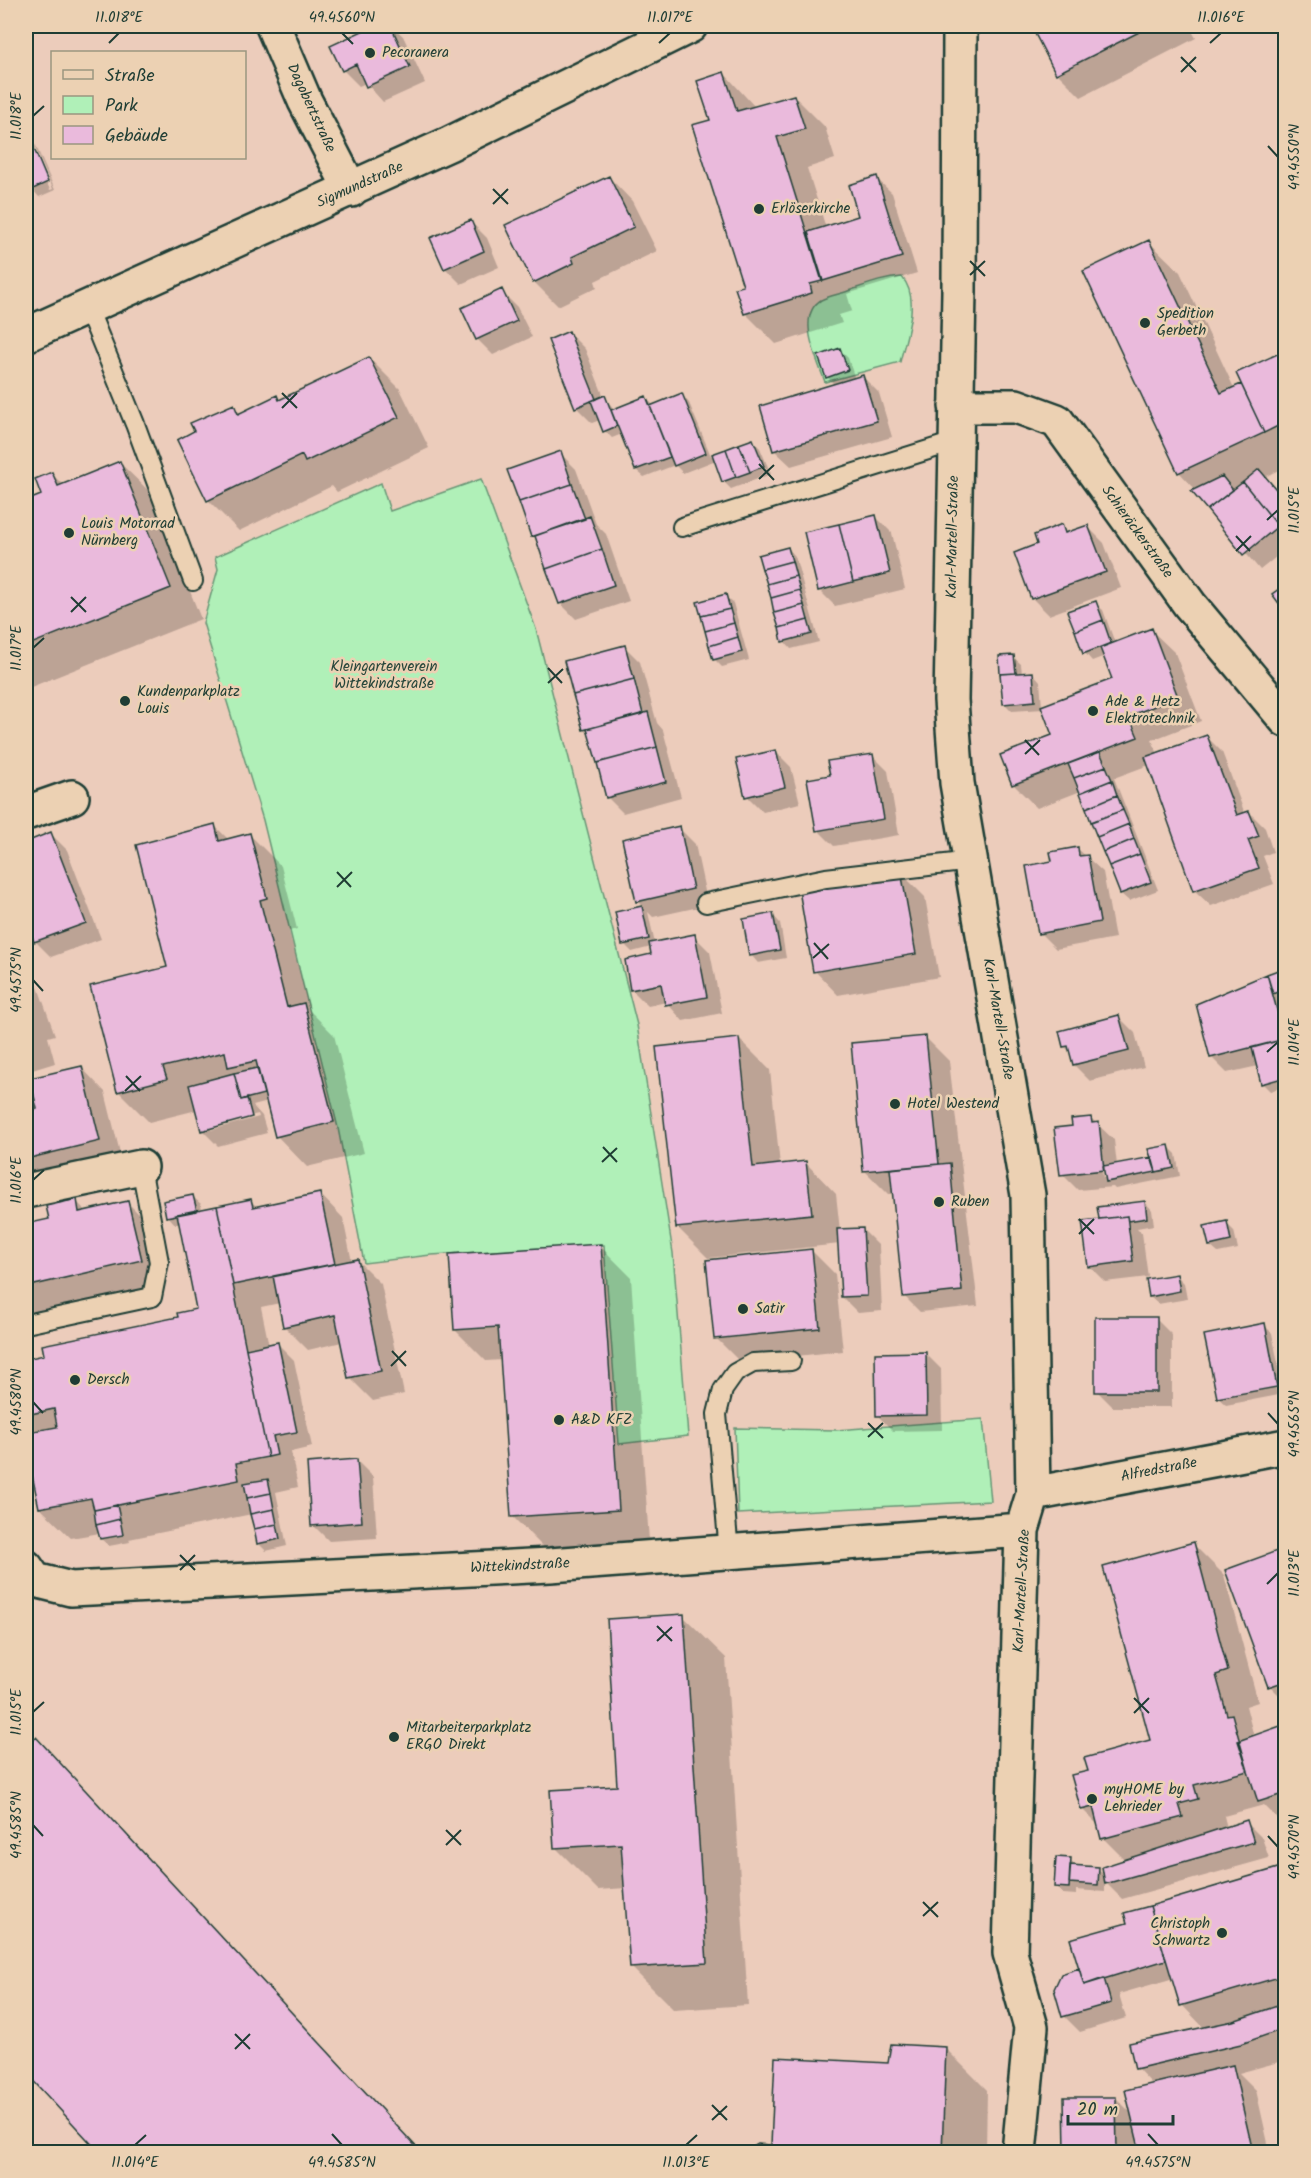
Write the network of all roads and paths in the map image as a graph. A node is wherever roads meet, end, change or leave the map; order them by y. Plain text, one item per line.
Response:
1 (273, 26) edge
2 (690, 26) edge
3 (960, 26) edge
4 (351, 190) junction
5 (87, 306) junction
6 (26, 335) edge
7 (956, 406) junction
8 (954, 442) junction
9 (682, 527) dead end
10 (193, 581) dead end
11 (1286, 720) edge
12 (72, 797) dead end
13 (26, 813) edge
14 (971, 861) junction
15 (706, 903) dead end
16 (141, 1167) joint
17 (26, 1191) edge
18 (26, 1324) edge
19 (791, 1361) dead end
20 (1286, 1446) edge
21 (1033, 1494) junction
22 (1022, 1530) junction
23 (729, 1553) junction
24 (26, 1567) edge
25 (1019, 2152) edge

1 - 4 street, Dagobertstraße
2 - 4 street, Sigmundstraße
3 - 7 street, Karl-Martell-Straße
4 - 5 street, Sigmundstraße
5 - 6 street, Sigmundstraße
5 - 10 lane
7 - 8 street, Karl-Martell-Straße
7 - 11 street, Schieräckerstraße
8 - 9 lane
8 - 14 street, Karl-Martell-Straße
12 - 13 street
14 - 15 lane
14 - 21 street, Karl-Martell-Straße
16 - 17 street
16 - 18 lane
19 - 23 lane
20 - 21 street, Alfredstraße
21 - 22 street, Karl-Martell-Straße
22 - 23 street, Wittekindstraße
22 - 25 street, Karl-Martell-Straße
23 - 24 street, Wittekindstraße

